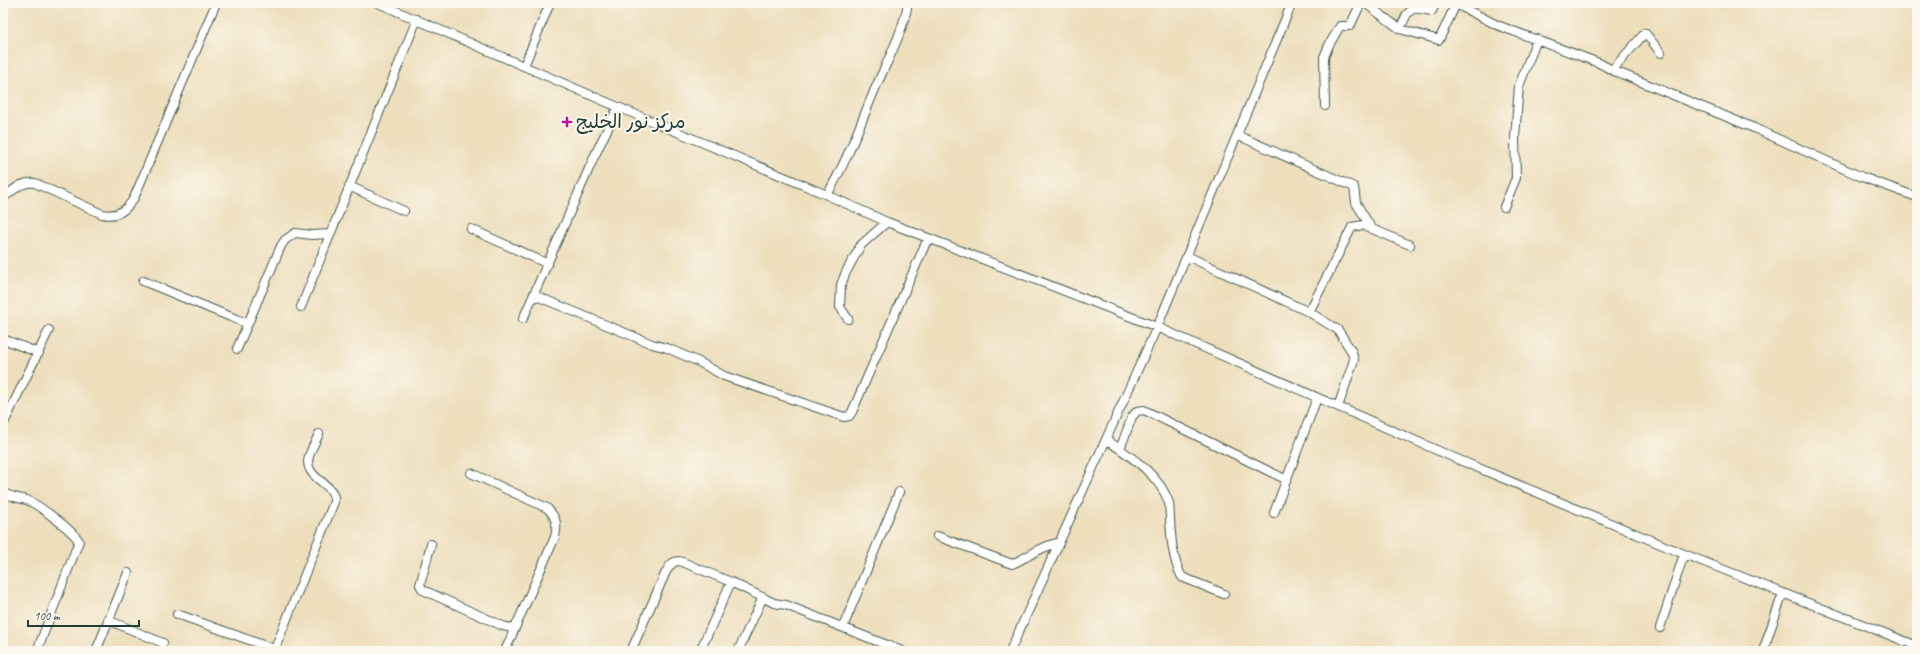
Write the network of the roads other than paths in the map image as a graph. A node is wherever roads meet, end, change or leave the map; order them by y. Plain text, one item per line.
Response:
1 (216, 3) edge
2 (378, 3) edge
3 (550, 3) edge
4 (908, 3) edge
5 (1292, 3) edge
6 (1361, 3) edge
7 (1364, 3) edge
8 (1436, 3) edge
9 (1454, 3) edge
10 (417, 19) junction
11 (1400, 29) junction
12 (1537, 39) junction
13 (1661, 52) dead end
14 (524, 66) junction
15 (1612, 70) junction
16 (1325, 106) dead end
17 (618, 107) junction
18 (1237, 135) junction
19 (349, 186) junction
20 (827, 195) junction
21 (1917, 197) edge
22 (3, 198) edge
23 (1504, 207) dead end
24 (404, 211) dead end
25 (887, 222) junction
26 (471, 229) dead end
27 (1372, 229) junction
28 (329, 234) junction
29 (928, 238) junction
30 (1410, 245) dead end
31 (1186, 256) junction
32 (548, 264) junction
33 (143, 281) dead end
34 (534, 294) junction
35 (301, 307) dead end
36 (1309, 312) junction
37 (523, 319) dead end
38 (848, 319) dead end
39 (248, 324) junction
40 (1157, 327) junction
41 (49, 330) dead end
42 (3, 339) edge
43 (237, 349) dead end
44 (39, 353) junction
45 (1317, 398) junction
46 (1338, 407) junction
47 (3, 425) edge
48 (319, 434) dead end
49 (1107, 440) junction
50 (1120, 449) junction
51 (471, 473) dead end
52 (1287, 480) junction
53 (3, 492) edge
54 (899, 492) dead end
55 (1274, 513) dead end
56 (937, 536) dead end
57 (1058, 543) junction
58 (431, 544) dead end
59 (1684, 554) junction
60 (128, 573) dead end
61 (731, 582) junction
62 (1783, 593) junction
63 (1224, 594) dead end
64 (763, 597) junction
65 (177, 614) dead end
66 (108, 620) junction
67 (843, 627) junction
68 (1660, 628) dead end
69 (514, 629) junction
70 (162, 643) dead end
71 (1917, 646) edge
72 (274, 650) edge
73 (1013, 650) edge
74 (37, 651) edge
75 (96, 651) edge
76 (505, 651) edge
77 (631, 651) edge
78 (700, 651) edge
79 (738, 651) edge
80 (902, 651) edge
81 (1763, 651) edge

1 - 22 street
2 - 10 street
3 - 14 street
4 - 20 street
5 - 18 street
6 - 16 street
7 - 11 street
8 - 11 street
9 - 11 street
9 - 12 street
10 - 14 street
10 - 19 street
12 - 15 street
12 - 23 street
13 - 15 street
14 - 17 street
15 - 21 street
17 - 20 street
17 - 32 street
18 - 27 street
18 - 31 street
19 - 24 street
19 - 28 street
20 - 25 street
25 - 29 street
25 - 38 street
26 - 32 street
27 - 30 street
27 - 36 street
28 - 35 street
28 - 39 street
29 - 34 street
29 - 40 street
31 - 36 street
31 - 40 street
32 - 34 street
33 - 39 street
34 - 37 street
36 - 46 street
39 - 43 street
40 - 45 street
40 - 49 street
41 - 44 street
42 - 44 street
44 - 47 street
45 - 46 street
45 - 52 street
46 - 59 street
48 - 72 street
49 - 50 street
49 - 57 street
50 - 52 street
50 - 63 street
51 - 69 street
52 - 55 street
53 - 74 street
54 - 67 street
56 - 57 street
57 - 73 street
58 - 69 street
59 - 62 street
59 - 68 street
60 - 66 street
61 - 64 street
61 - 77 street
61 - 78 street
62 - 71 street
62 - 81 street
64 - 67 street
64 - 79 street
65 - 72 street
66 - 70 street
66 - 75 street
67 - 80 street
69 - 76 street

